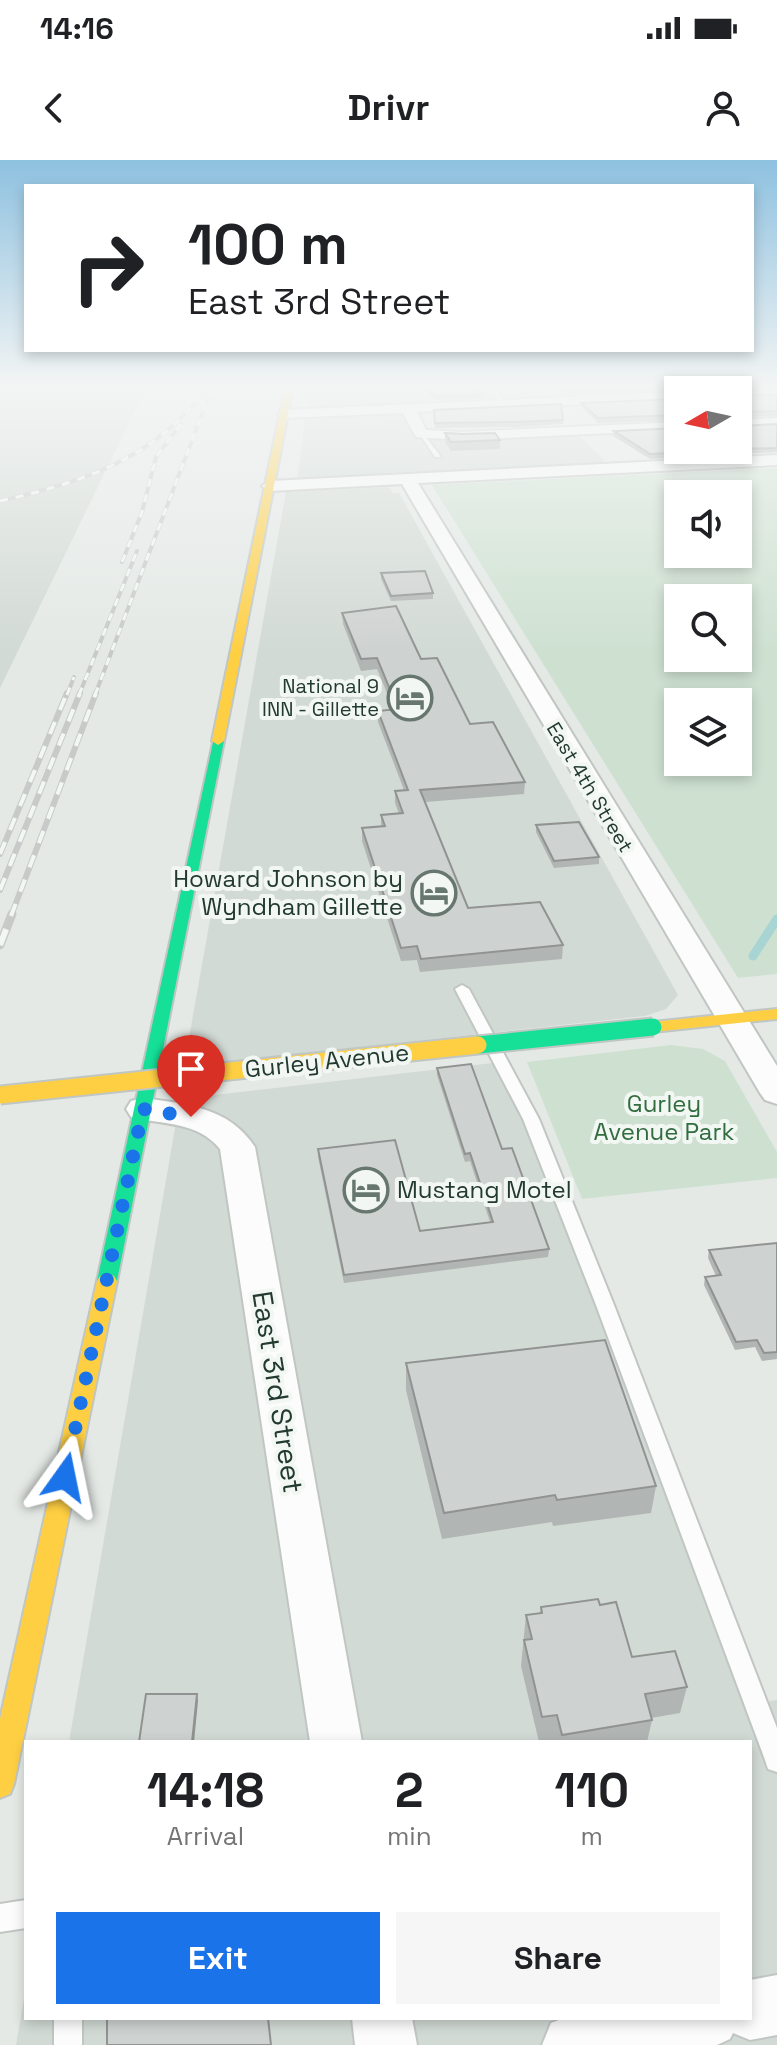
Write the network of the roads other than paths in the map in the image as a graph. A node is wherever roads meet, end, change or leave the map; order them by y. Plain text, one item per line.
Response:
1 (272, 476) edge
2 (469, 476) edge
3 (407, 479) junction
4 (270, 486) junction
5 (462, 989) dead end
6 (777, 1014) edge
7 (731, 1019) junction
8 (777, 1093) edge
9 (0, 1095) edge
10 (143, 1109) junction
11 (336, 1740) edge
12 (777, 1760) edge
13 (0, 1784) edge
14 (24, 1914) edge
15 (0, 1918) edge
16 (777, 2005) edge
17 (752, 2010) edge
18 (68, 2020) edge
19 (382, 2020) edge
20 (699, 2020) edge
21 (68, 2045) edge
22 (386, 2045) edge
23 (573, 2045) edge

1 - 4 main road
2 - 3 street
3 - 4 street
3 - 7 street, East 4th Street
4 - 10 main road
5 - 12 lane
6 - 7 main road, Gurley Avenue
7 - 8 street, East 4th Street
7 - 9 main road, Gurley Avenue, bridge
10 - 11 street, East 3rd Street
10 - 13 main road
14 - 15 lane
16 - 17 street
18 - 21 lane
19 - 22 street
20 - 23 street

